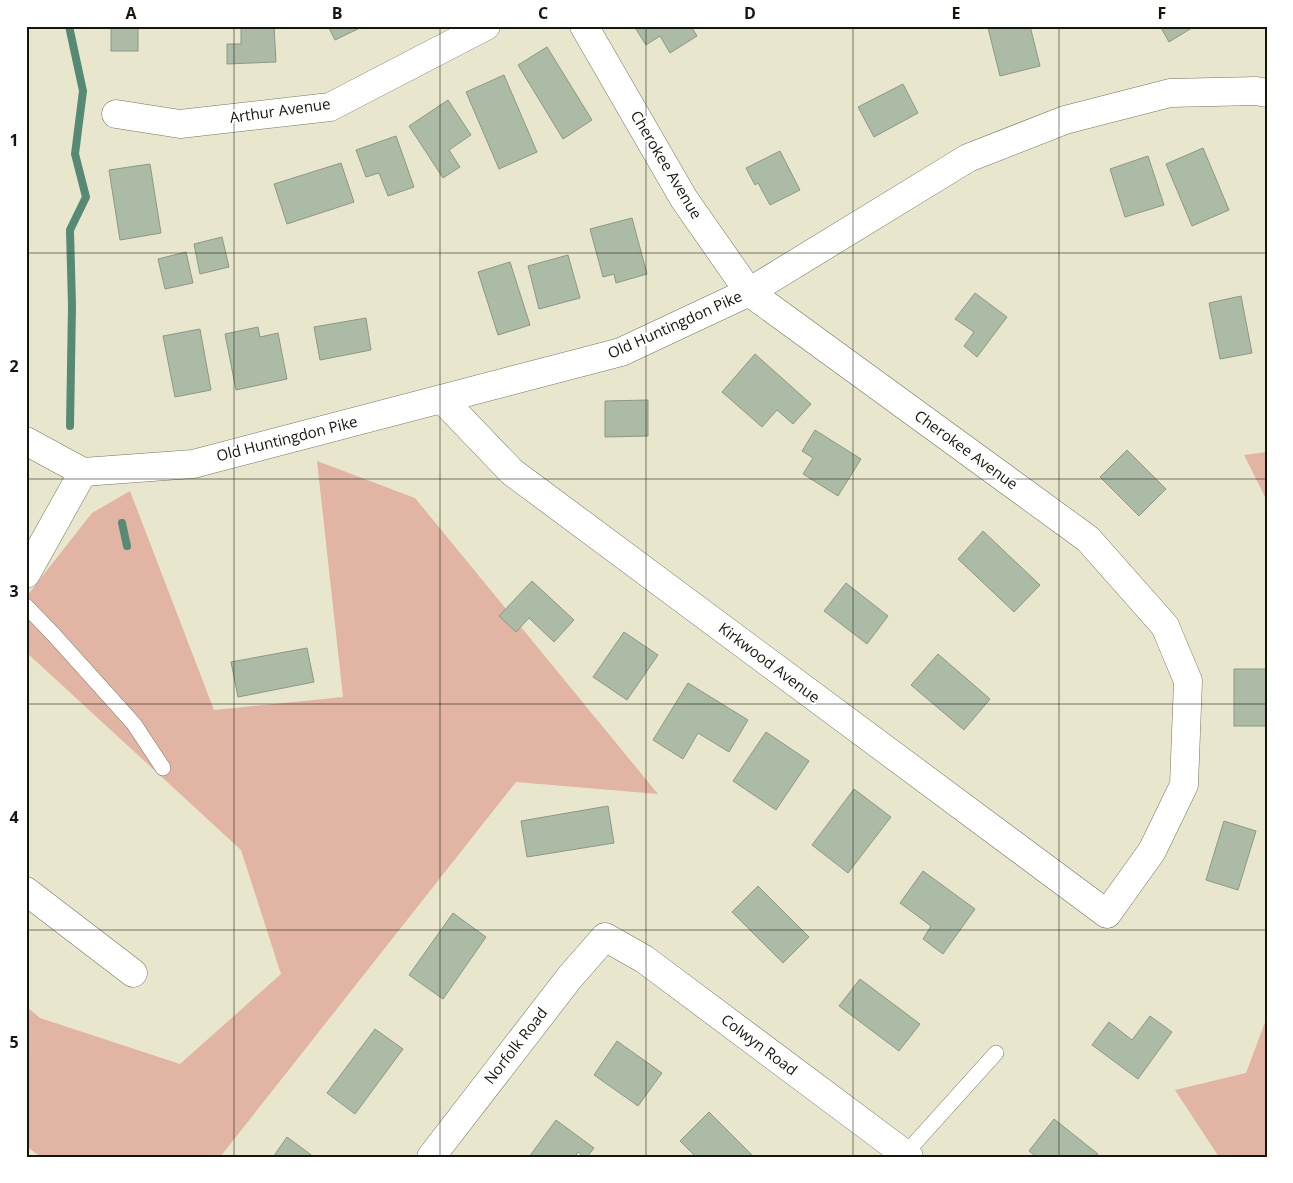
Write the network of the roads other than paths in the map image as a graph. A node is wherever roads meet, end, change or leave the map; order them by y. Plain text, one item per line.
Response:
1 (486, 26) edge
2 (584, 26) edge
3 (1267, 93) edge
4 (116, 114) dead end
5 (749, 292) junction
6 (442, 399) junction
7 (26, 441) edge
8 (84, 472) junction
9 (26, 574) edge
10 (26, 606) edge
11 (163, 768) dead end
12 (26, 891) edge
13 (1107, 914) joint
14 (605, 937) joint
15 (133, 973) dead end
16 (996, 1053) dead end
17 (905, 1156) edge
18 (430, 1157) edge

1 - 4 street, Arthur Avenue
2 - 5 street, Cherokee Avenue
3 - 5 street, Old Huntingdon Pike
5 - 6 street, Old Huntingdon Pike
5 - 13 street, Cherokee Avenue
6 - 8 street, Old Huntingdon Pike
6 - 13 street, Kirkwood Avenue
7 - 8 street
8 - 9 street
10 - 11 lane
12 - 15 street
14 - 17 street, Colwyn Road
14 - 18 street, Norfolk Road
16 - 17 lane

